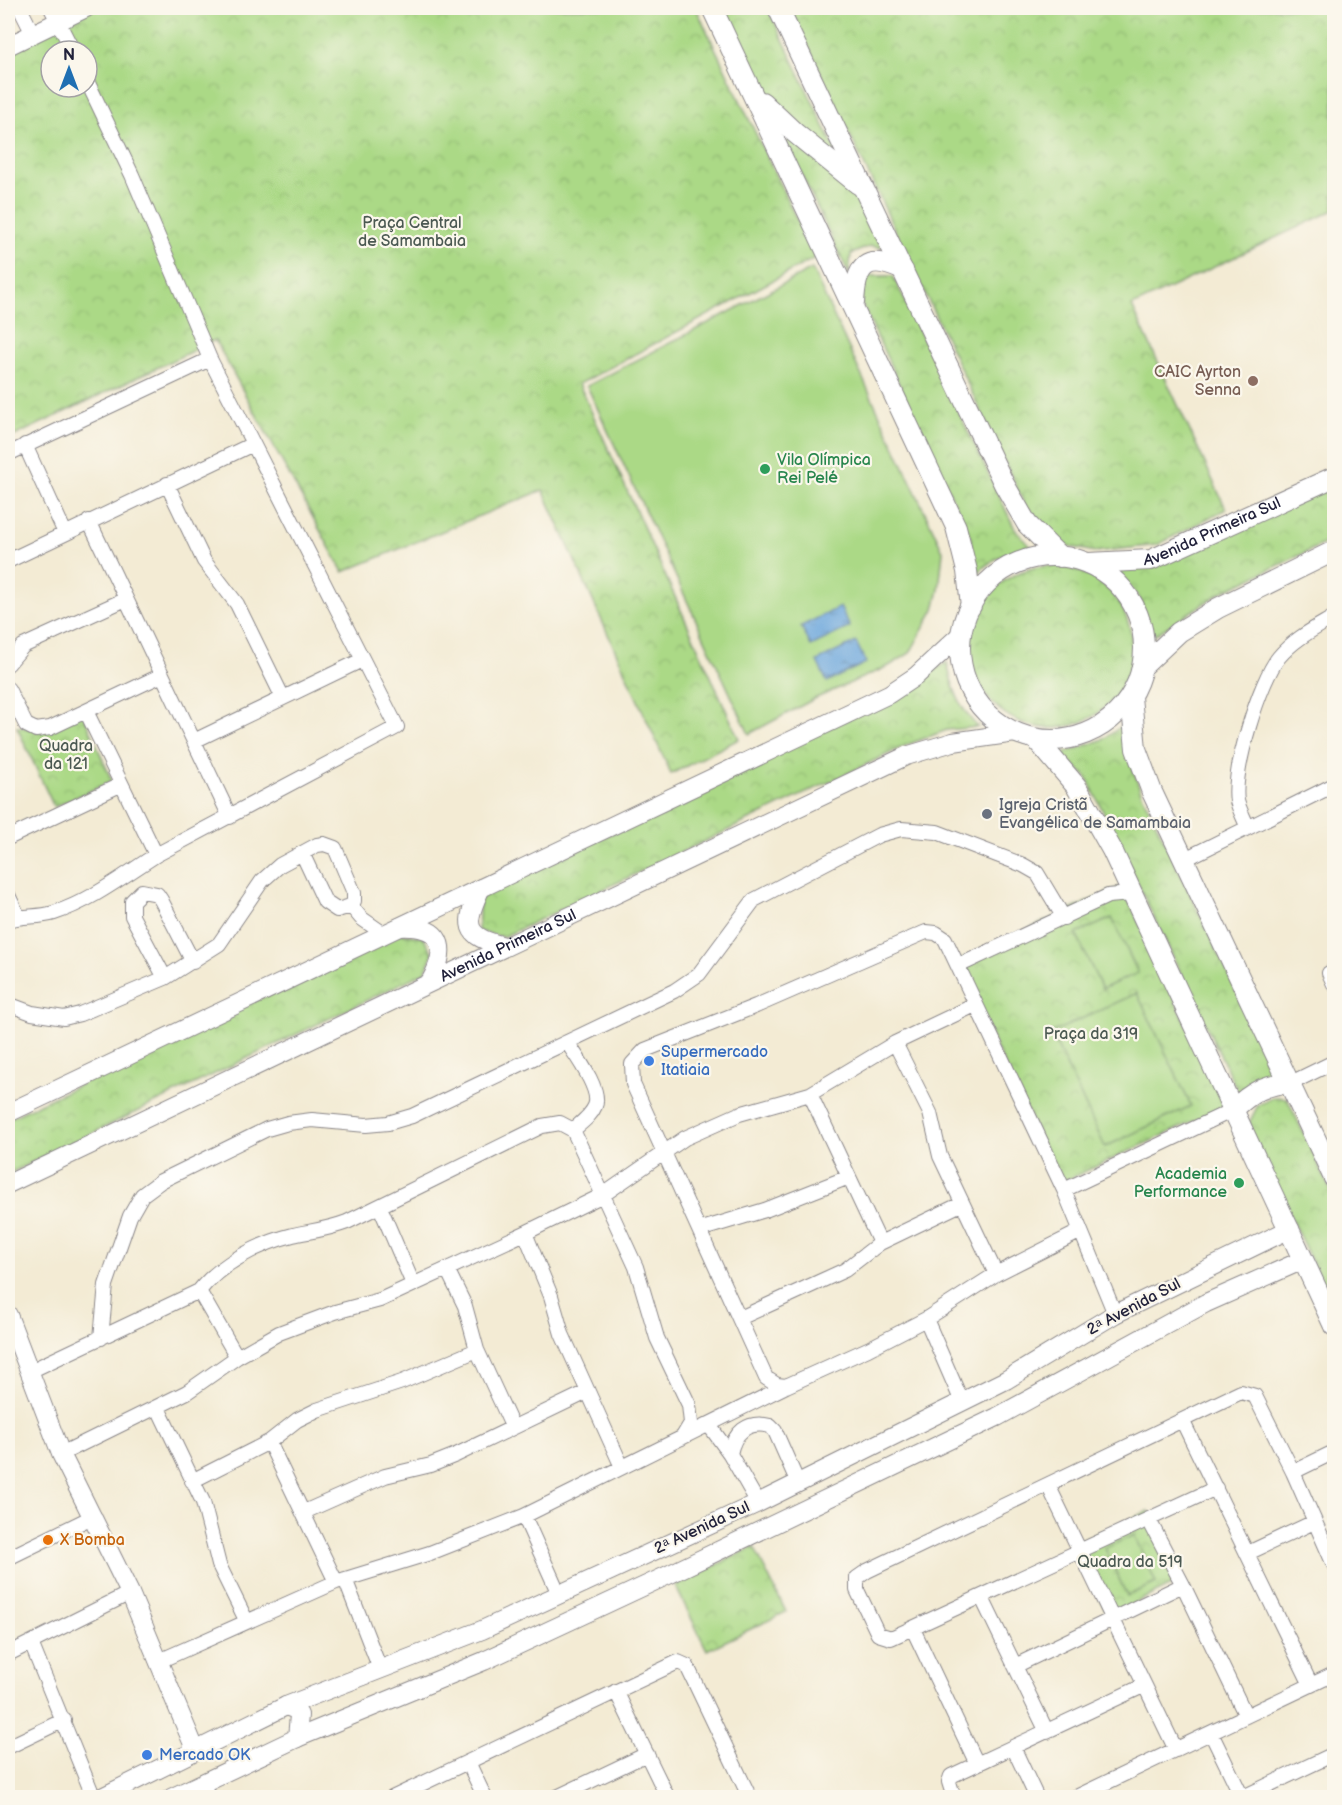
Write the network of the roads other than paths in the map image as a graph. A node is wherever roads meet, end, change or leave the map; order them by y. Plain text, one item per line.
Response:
1 (20, 8) edge
2 (86, 8) edge
3 (712, 8) edge
4 (778, 8) edge
5 (55, 14) edge
6 (33, 34) junction
7 (67, 39) edge
8 (8, 46) edge
9 (752, 92) junction
10 (96, 99) edge
11 (866, 192) junction
12 (903, 270) junction
13 (854, 304) junction
14 (210, 359) junction
15 (253, 444) junction
16 (25, 446) junction
17 (8, 454) edge
18 (1335, 477) edge
19 (167, 484) junction
20 (89, 521) junction
21 (65, 533) junction
22 (1335, 551) edge
23 (1060, 557) junction
24 (8, 561) edge
25 (1086, 563) junction
26 (126, 599) junction
27 (970, 606) junction
28 (1335, 617) edge
29 (961, 634) junction
30 (362, 660) junction
31 (8, 664) edge
32 (1143, 666) junction
33 (162, 675) junction
34 (8, 690) edge
35 (283, 698) junction
36 (1131, 698) junction
37 (87, 713) junction
38 (1015, 733) junction
39 (1036, 739) junction
40 (196, 740) junction
41 (120, 784) junction
42 (1335, 785) edge
43 (230, 817) junction
44 (1247, 826) junction
45 (8, 838) edge
46 (302, 853) junction
47 (156, 855) junction
48 (1185, 859) junction
49 (1128, 886) junction
50 (481, 888) junction
51 (8, 895) edge
52 (351, 906) junction
53 (13, 918) edge
54 (1065, 918) junction
55 (391, 931) junction
56 (505, 946) junction
57 (193, 962) junction
58 (958, 966) junction
59 (165, 978) junction
60 (431, 980) junction
61 (8, 1004) edge
62 (975, 1005) junction
63 (567, 1042) junction
64 (895, 1043) junction
65 (1335, 1062) edge
66 (1291, 1083) junction
67 (810, 1094) junction
68 (1233, 1110) junction
69 (8, 1113) edge
70 (573, 1130) junction
71 (663, 1152) junction
72 (849, 1177) junction
73 (1335, 1178) edge
74 (8, 1184) edge
75 (1064, 1190) junction
76 (603, 1195) junction
77 (961, 1204) junction
78 (380, 1207) junction
79 (1290, 1229) junction
80 (699, 1230) junction
81 (1079, 1232) junction
82 (525, 1233) junction
83 (880, 1243) junction
84 (1304, 1260) junction
85 (447, 1269) junction
86 (996, 1274) junction
87 (413, 1284) junction
88 (199, 1291) junction
89 (1115, 1314) junction
90 (8, 1315) edge
91 (740, 1318) junction
92 (926, 1319) junction
93 (1335, 1326) edge
94 (101, 1338) junction
95 (477, 1350) junction
96 (237, 1357) junction
97 (28, 1372) junction
98 (786, 1386) junction
99 (587, 1392) junction
100 (962, 1402) junction
101 (158, 1408) junction
102 (1183, 1422) junction
103 (709, 1425) junction
104 (512, 1426) junction
105 (682, 1438) junction
106 (268, 1442) junction
107 (874, 1444) junction
108 (1335, 1452) edge
109 (61, 1454) junction
110 (730, 1454) junction
111 (622, 1467) junction
112 (886, 1470) junction
113 (1293, 1472) junction
114 (192, 1481) junction
115 (798, 1483) junction
116 (1048, 1485) junction
117 (1216, 1488) junction
118 (758, 1503) junction
119 (304, 1512) junction
120 (93, 1516) junction
121 (524, 1516) junction
122 (1149, 1520) junction
123 (1314, 1522) junction
124 (678, 1540) junction
125 (1080, 1550) junction
126 (1248, 1554) junction
127 (8, 1558) edge
128 (688, 1565) junction
129 (1335, 1565) edge
130 (341, 1581) junction
131 (1184, 1586) junction
132 (130, 1593) junction
133 (559, 1594) junction
134 (982, 1598) junction
135 (1113, 1619) junction
136 (246, 1620) junction
137 (913, 1629) junction
138 (32, 1642) junction
139 (8, 1654) edge
140 (157, 1662) junction
141 (1015, 1666) junction
142 (380, 1669) junction
143 (1335, 1674) edge
144 (1311, 1685) junction
145 (1143, 1686) junction
146 (616, 1691) junction
147 (286, 1706) junction
148 (1246, 1716) junction
149 (64, 1720) junction
150 (1047, 1732) junction
151 (1211, 1733) junction
152 (297, 1738) junction
153 (8, 1747) edge
154 (1013, 1748) junction
155 (195, 1749) junction
156 (1176, 1750) junction
157 (647, 1754) junction
158 (1335, 1754) edge
159 (468, 1762) junction
160 (977, 1764) junction
161 (205, 1790) edge
162 (744, 1796) edge
163 (94, 1797) edge
164 (100, 1797) edge
165 (171, 1797) edge
166 (392, 1797) edge
167 (485, 1797) edge
168 (555, 1797) edge
169 (668, 1797) edge
170 (954, 1797) edge
171 (1038, 1797) edge
172 (1074, 1797) edge
173 (1242, 1797) edge

1 - 6 street
2 - 5 street
3 - 9 main road
4 - 11 main road
5 - 6 street
5 - 7 street
6 - 8 street
9 - 11 main road
9 - 13 main road
10 - 14 street
11 - 12 main road
12 - 13 main road
12 - 23 main road
13 - 27 main road
14 - 15 street
14 - 16 street
15 - 19 street
15 - 30 street
16 - 17 street
16 - 21 street
18 - 25 main road, Avenida Primeira Sul
19 - 20 street
19 - 35 street
20 - 21 street
20 - 26 street
21 - 24 street
22 - 32 main road
23 - 25 main road
23 - 27 main road
25 - 32 main road
26 - 31 street
26 - 33 street
27 - 29 main road
28 - 44 street
29 - 38 main road
29 - 50 street
30 - 35 street
30 - 43 street
32 - 36 main road
33 - 37 street
33 - 40 street
34 - 37 street
35 - 40 street
36 - 39 main road
36 - 48 main road
37 - 41 street
38 - 39 main road
38 - 56 street, Avenida Primeira Sul
39 - 49 main road
40 - 43 street
41 - 45 street
41 - 47 street
42 - 44 street
43 - 47 street
44 - 48 street
46 - 52 street
46 - 52 street
46 - 57 street
47 - 53 street
48 - 66 main road
49 - 54 street
49 - 68 main road
50 - 55 street
50 - 56 street
51 - 53 street
52 - 55 street
54 - 58 street
54 - 63 street
55 - 60 street
55 - 69 street
56 - 60 street, Avenida Primeira Sul
57 - 59 street
57 - 59 street
58 - 62 street
58 - 71 street
59 - 61 street
60 - 74 street, Avenida Primeira Sul
62 - 64 street
62 - 75 street
63 - 70 street
63 - 94 street
64 - 67 street
64 - 77 street
65 - 66 street
66 - 68 main road
66 - 73 main road
67 - 71 street
67 - 72 street
68 - 75 street
68 - 79 main road
70 - 76 street
70 - 78 street
71 - 76 street
71 - 80 street
72 - 80 street
72 - 83 street
75 - 81 street
76 - 82 street
76 - 105 street
77 - 83 street
77 - 86 street
78 - 87 street
78 - 88 street
79 - 84 main road
79 - 89 street, 2ᵃ Avenida Sul
80 - 91 street
81 - 86 street
81 - 89 street
82 - 85 street
82 - 99 street
83 - 91 street
84 - 93 main road
84 - 112 street, 2ᵃ Avenida Sul
85 - 87 street
85 - 95 street
86 - 92 street
87 - 96 street
88 - 94 street
88 - 96 street
89 - 100 street, 2ᵃ Avenida Sul
90 - 97 street
91 - 98 street
92 - 98 street
92 - 100 street
94 - 97 street
95 - 104 street
95 - 106 street
96 - 101 street
97 - 109 street
98 - 103 street
99 - 104 street
99 - 111 street
100 - 107 street, 2ᵃ Avenida Sul
101 - 109 street
101 - 114 street
102 - 113 street
102 - 116 street
102 - 117 street
103 - 105 street
103 - 110 street
104 - 119 street
105 - 111 street
106 - 114 street
106 - 119 street
107 - 112 street
107 - 115 street, 2ᵃ Avenida Sul
108 - 113 street
109 - 120 street
110 - 115 street
110 - 118 street
111 - 121 street
112 - 128 street, 2ᵃ Avenida Sul
113 - 123 street
114 - 136 street
115 - 118 street, 2ᵃ Avenida Sul
116 - 125 street
116 - 137 street
117 - 122 street
117 - 126 street
118 - 124 street, 2ᵃ Avenida Sul
119 - 130 street
120 - 127 street
120 - 132 street
121 - 130 street
121 - 133 street
122 - 125 street
122 - 131 street
123 - 126 street
123 - 129 street
124 - 128 street
124 - 133 street, 2ᵃ Avenida Sul
125 - 134 street
125 - 135 street
126 - 144 street
128 - 152 street, 2ᵃ Avenida Sul
130 - 136 street
130 - 142 street
131 - 135 street
131 - 148 street
132 - 138 street
132 - 140 street
133 - 142 street, 2ᵃ Avenida Sul
134 - 137 street
134 - 141 street
135 - 141 street
135 - 145 street
136 - 140 street
137 - 160 street
138 - 139 street
138 - 149 street
140 - 155 street
141 - 150 street
142 - 147 street, 2ᵃ Avenida Sul
143 - 144 street
144 - 148 street
145 - 150 street
145 - 156 street
146 - 157 street
146 - 159 street
146 - 162 street
147 - 152 street
147 - 155 street, 2ᵃ Avenida Sul
148 - 151 street
149 - 153 street
149 - 163 street
150 - 154 street
151 - 156 street
151 - 173 street
152 - 161 street, 2ᵃ Avenida Sul
154 - 160 street
154 - 171 street
155 - 164 street, 2ᵃ Avenida Sul
156 - 172 street
157 - 168 street
157 - 169 street
158 - 173 street
159 - 166 street
159 - 167 street
160 - 170 street
161 - 165 street, 2ᵃ Avenida Sul

